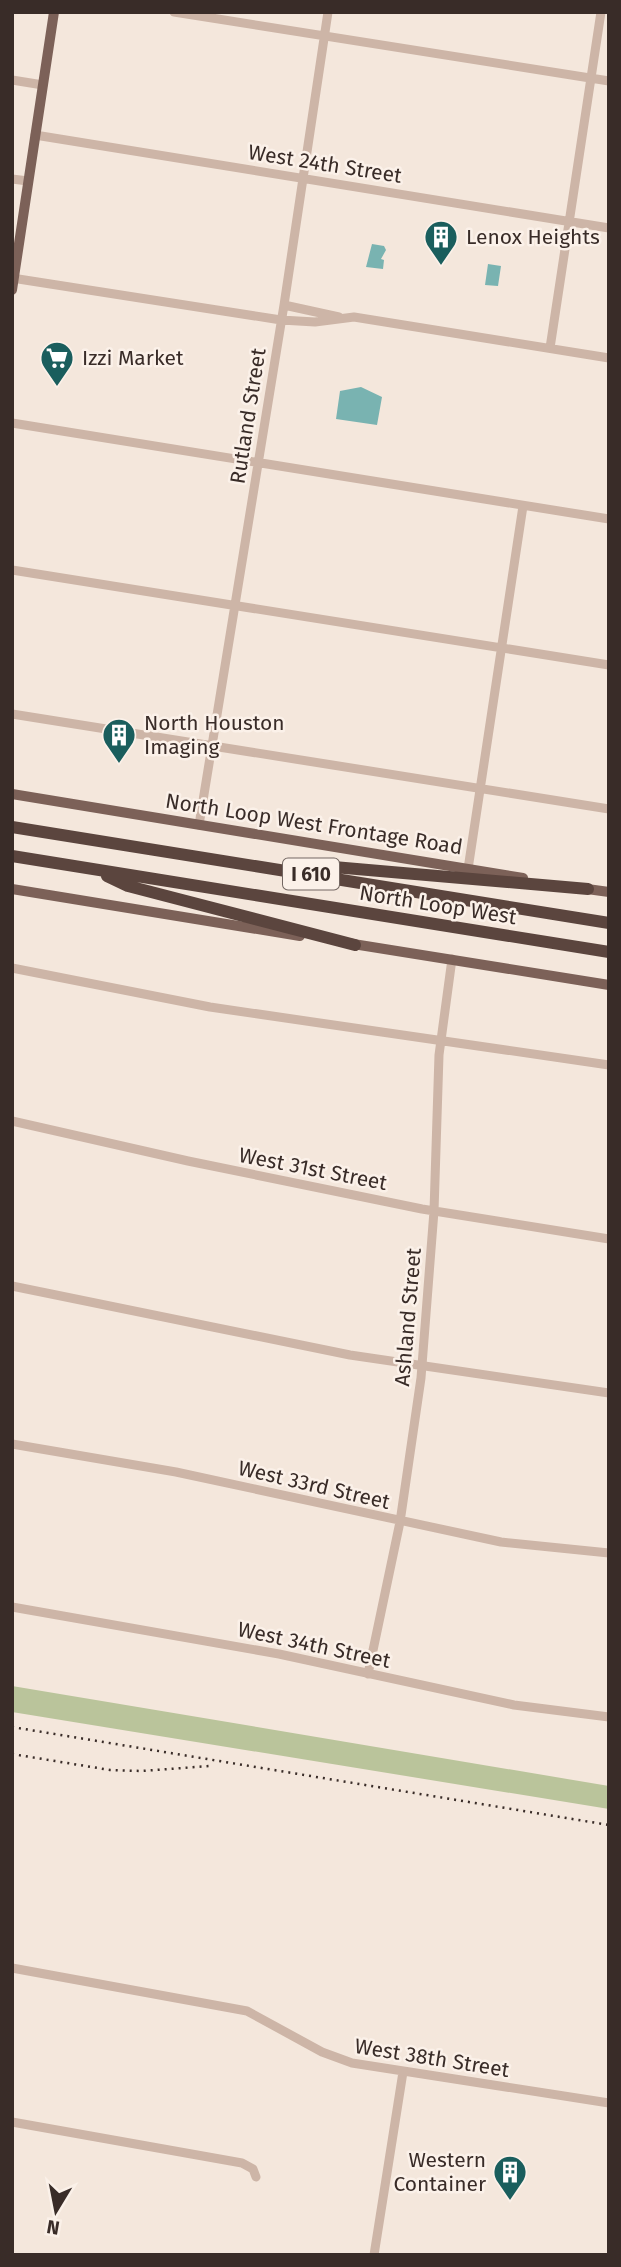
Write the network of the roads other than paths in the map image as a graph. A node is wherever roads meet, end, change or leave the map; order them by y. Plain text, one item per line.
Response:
1 (54, 12) edge
2 (174, 12) edge
3 (328, 12) edge
4 (601, 12) edge
5 (324, 36) junction
6 (592, 79) junction
7 (12, 80) edge
8 (609, 81) edge
9 (43, 85) junction
10 (35, 135) junction
11 (301, 178) junction
12 (12, 179) edge
13 (28, 181) junction
14 (569, 221) junction
15 (609, 228) edge
16 (13, 278) edge
17 (12, 290) edge
18 (284, 305) junction
19 (341, 317) junction
20 (281, 320) junction
21 (550, 348) junction
22 (609, 358) edge
23 (12, 423) edge
24 (257, 462) junction
25 (523, 506) junction
26 (609, 519) edge
27 (12, 570) edge
28 (235, 605) junction
29 (502, 648) junction
30 (609, 664) edge
31 (12, 714) edge
32 (212, 746) junction
33 (480, 789) junction
34 (12, 794) edge
35 (609, 809) edge
36 (199, 825) junction
37 (12, 827) edge
38 (12, 856) edge
39 (209, 857) junction
40 (94, 869) junction
41 (468, 869) junction
42 (12, 888) edge
43 (588, 889) junction
44 (609, 892) edge
45 (609, 923) edge
46 (355, 945) junction
47 (609, 952) edge
48 (452, 959) junction
49 (12, 968) edge
50 (609, 985) edge
51 (440, 1041) junction
52 (609, 1065) edge
53 (12, 1121) edge
54 (434, 1211) junction
55 (609, 1239) edge
56 (12, 1286) edge
57 (422, 1368) junction
58 (609, 1393) edge
59 (12, 1444) edge
60 (400, 1522) junction
61 (609, 1553) edge
62 (12, 1607) edge
63 (368, 1674) junction
64 (609, 1717) edge
65 (12, 1968) edge
66 (403, 2072) junction
67 (609, 2103) edge
68 (12, 2122) edge
69 (256, 2177) dead end
70 (373, 2255) edge

1 - 9 main road
2 - 5 street
3 - 5 street, Rutland Street
4 - 6 street
5 - 6 street
5 - 11 street, Rutland Street
6 - 8 street
6 - 14 street
7 - 9 street
9 - 10 main road
10 - 11 street, West 24th Street
10 - 13 main road
11 - 14 street, West 24th Street
11 - 18 street, Rutland Street
12 - 13 street
13 - 16 main road
14 - 15 street, West 24th Street
14 - 21 street
16 - 17 main road
16 - 20 street
18 - 19 street
18 - 20 street, Rutland Street
19 - 20 street
19 - 21 street
20 - 24 street, Rutland Street
21 - 22 street
23 - 24 street
24 - 25 street
24 - 28 street, Rutland Street
25 - 26 street
25 - 29 street
27 - 28 street
28 - 29 street
28 - 32 street, Rutland Street
29 - 30 street
29 - 33 street
31 - 32 street
32 - 33 street
32 - 36 street, Rutland Street
33 - 35 street
33 - 41 street
34 - 36 main road, North Loop West Frontage Road
36 - 41 main road, North Loop West Frontage Road
37 - 39 highway, North Loop West / I 610
38 - 40 highway, North Loop West / I 610
39 - 43 highway
39 - 45 highway, North Loop West / I 610
40 - 46 highway
40 - 47 highway, North Loop West / I 610
41 - 43 main road, North Loop West Frontage Road
42 - 46 main road
43 - 44 main road, North Loop West Frontage Road
46 - 48 main road
48 - 50 main road
48 - 51 street, Ashland Street
49 - 51 street
51 - 52 street
51 - 54 street, Ashland Street
53 - 54 street, West 31st Street
54 - 55 street, West 31st Street
54 - 57 street, Ashland Street
56 - 57 street
57 - 58 street
57 - 60 street, Ashland Street
59 - 60 street, West 33rd Street
60 - 61 street, West 33rd Street
60 - 63 street, Ashland Street
62 - 63 street, West 34th Street
63 - 64 street, West 34th Street
65 - 66 street, West 38th Street
66 - 67 street, West 38th Street
66 - 70 street
68 - 69 street

